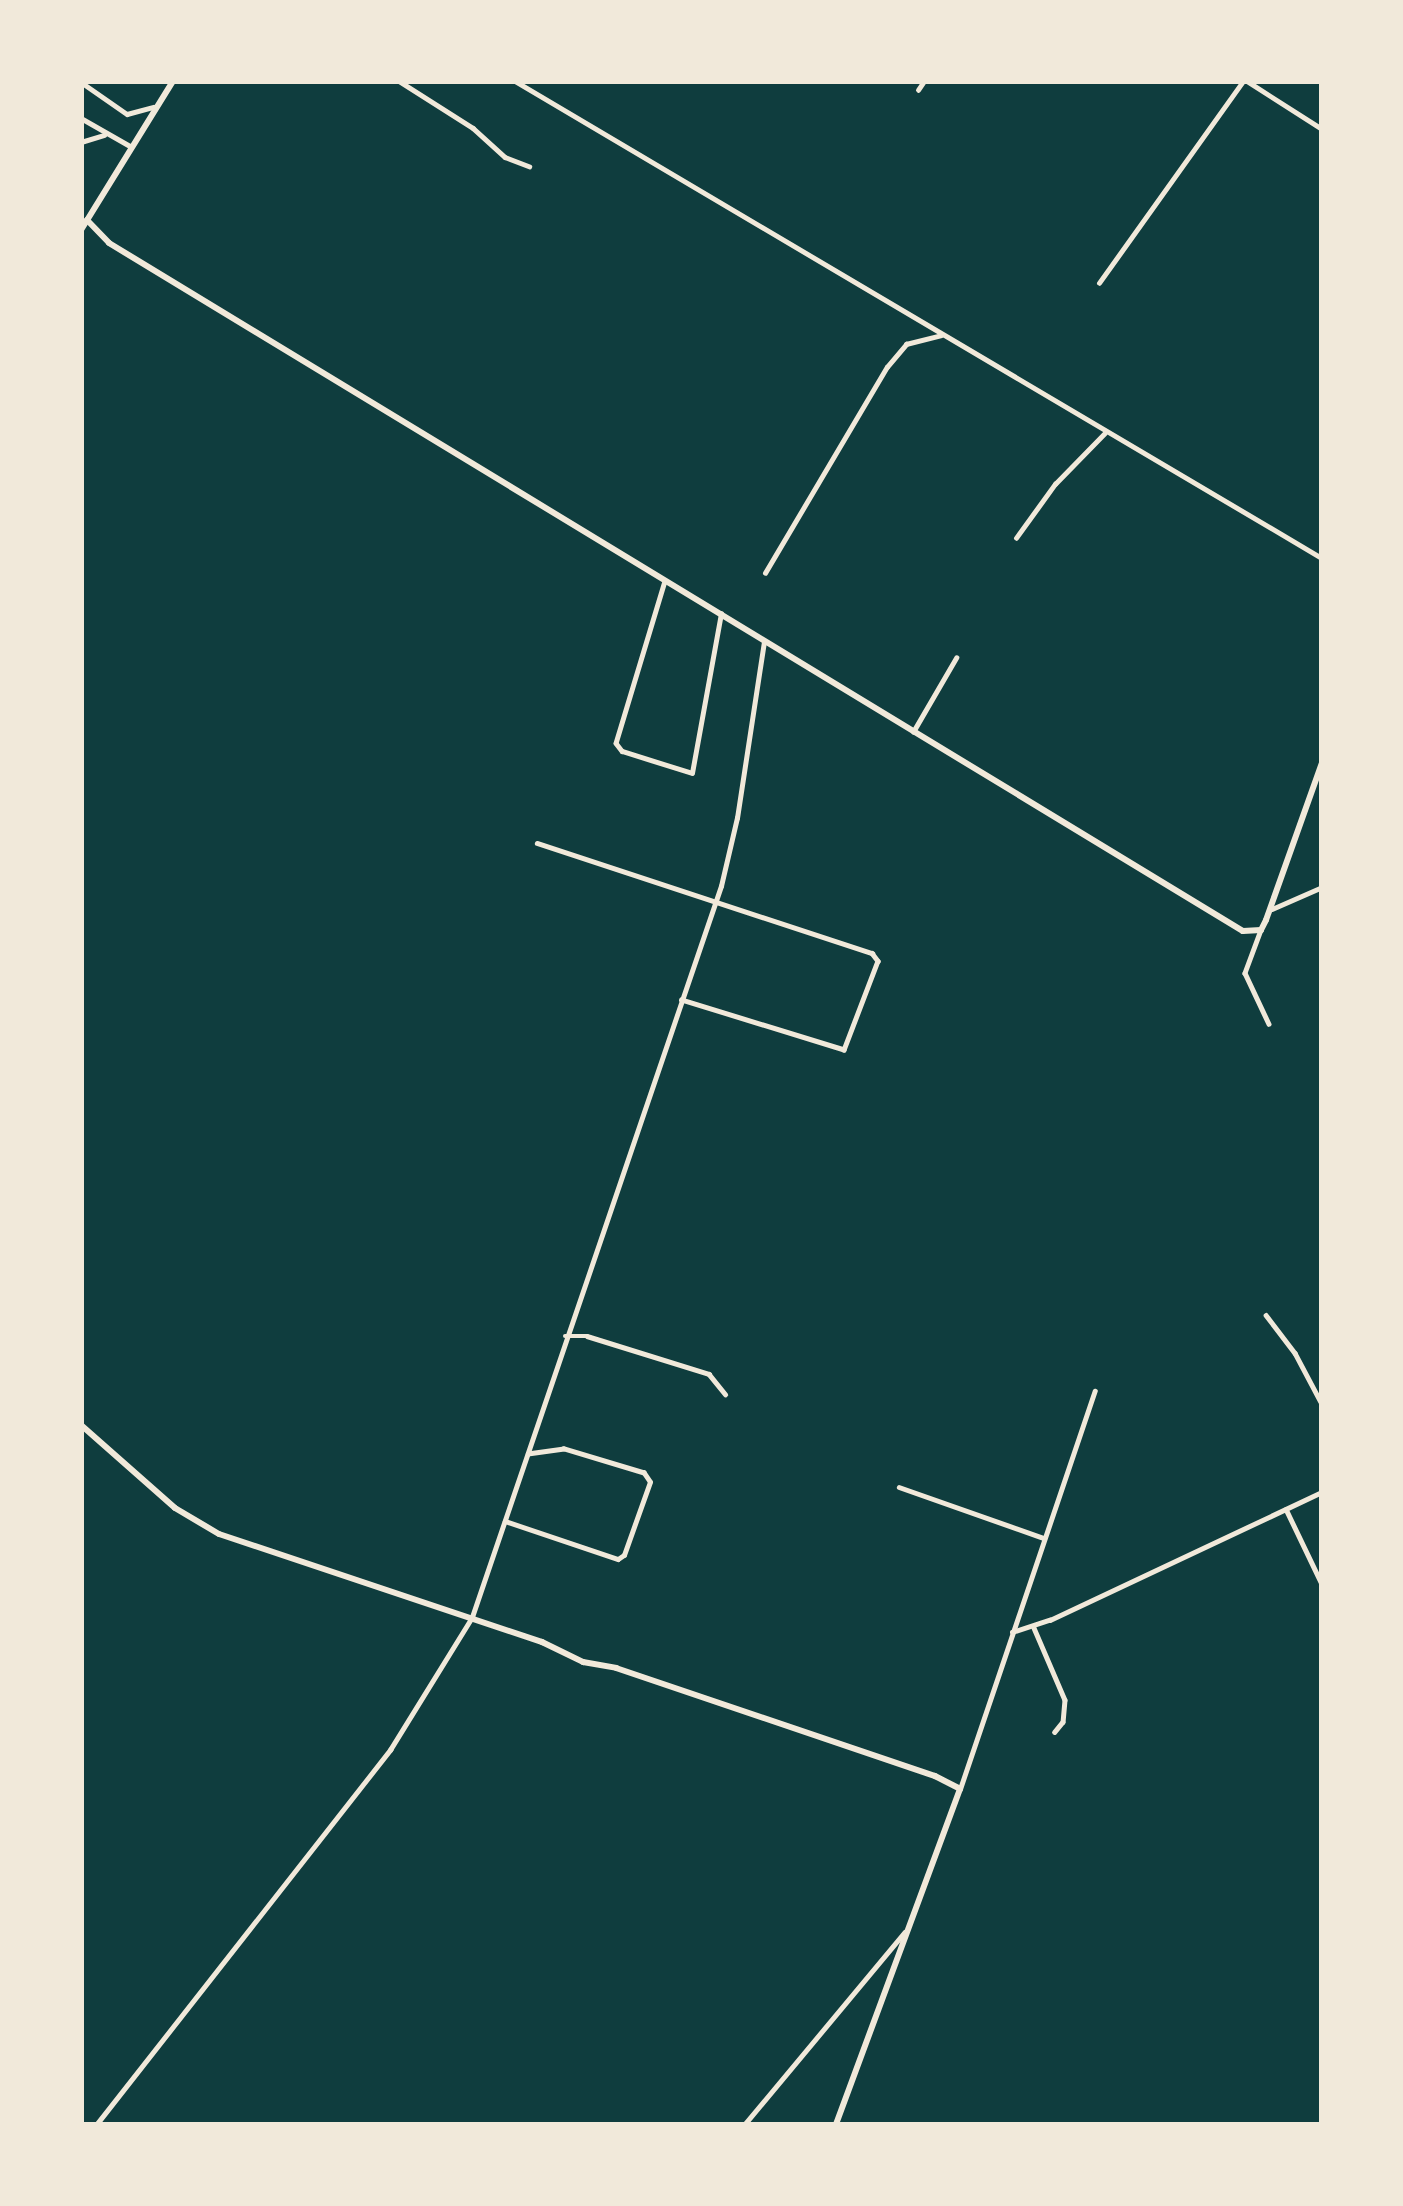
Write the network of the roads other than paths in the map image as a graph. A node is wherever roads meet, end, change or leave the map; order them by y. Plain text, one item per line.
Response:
1 (173, 81) edge
2 (399, 81) edge
3 (515, 81) edge
4 (924, 81) edge
5 (1245, 81) edge
6 (81, 82) edge
7 (918, 90) dead end
8 (153, 107) junction
9 (81, 118) edge
10 (1322, 129) edge
11 (104, 135) junction
12 (81, 142) edge
13 (130, 146) junction
14 (530, 166) dead end
15 (87, 220) junction
16 (81, 230) edge
17 (1099, 283) dead end
18 (941, 334) junction
19 (1106, 431) junction
20 (1016, 538) dead end
21 (1322, 558) edge
22 (765, 573) dead end
23 (665, 580) junction
24 (721, 614) junction
25 (764, 640) junction
26 (956, 658) dead end
27 (913, 732) junction
28 (1322, 763) edge
29 (537, 843) dead end
30 (1322, 887) edge
31 (715, 902) junction
32 (1270, 910) junction
33 (1261, 930) junction
34 (681, 1000) junction
35 (1269, 1024) dead end
36 (1266, 1315) dead end
37 (565, 1336) junction
38 (1096, 1391) dead end
39 (725, 1394) dead end
40 (1322, 1403) edge
41 (81, 1425) edge
42 (526, 1454) junction
43 (899, 1487) dead end
44 (1322, 1492) edge
45 (1286, 1509) junction
46 (505, 1520) junction
47 (1044, 1538) junction
48 (1322, 1584) edge
49 (472, 1617) junction
50 (1034, 1627) junction
51 (1012, 1632) junction
52 (1054, 1732) dead end
53 (959, 1790) junction
54 (905, 1932) junction
55 (96, 2125) edge
56 (744, 2125) edge
57 (836, 2125) edge

1 - 8 street
2 - 14 street
3 - 18 street
4 - 7 street
5 - 10 street
5 - 17 street
6 - 8 street
8 - 13 street
9 - 11 street
11 - 12 street
11 - 13 street
13 - 15 street
15 - 16 street
15 - 23 street
18 - 19 street
18 - 22 street
19 - 20 street
19 - 21 street
23 - 24 street
23 - 24 street
24 - 25 street
25 - 27 street
25 - 31 street
26 - 27 street
27 - 33 street
28 - 32 street
29 - 31 street
30 - 32 street
31 - 34 street
31 - 34 street
32 - 33 street
33 - 35 street
34 - 37 street
36 - 40 street
37 - 39 street
37 - 42 street
38 - 47 street
41 - 49 street
42 - 46 street
42 - 46 street
43 - 47 street
44 - 45 street
45 - 48 street
45 - 50 street
46 - 49 street
47 - 51 street
49 - 53 street
49 - 55 street
50 - 51 street
50 - 52 street
51 - 53 street
53 - 54 street
54 - 56 street
54 - 57 street

